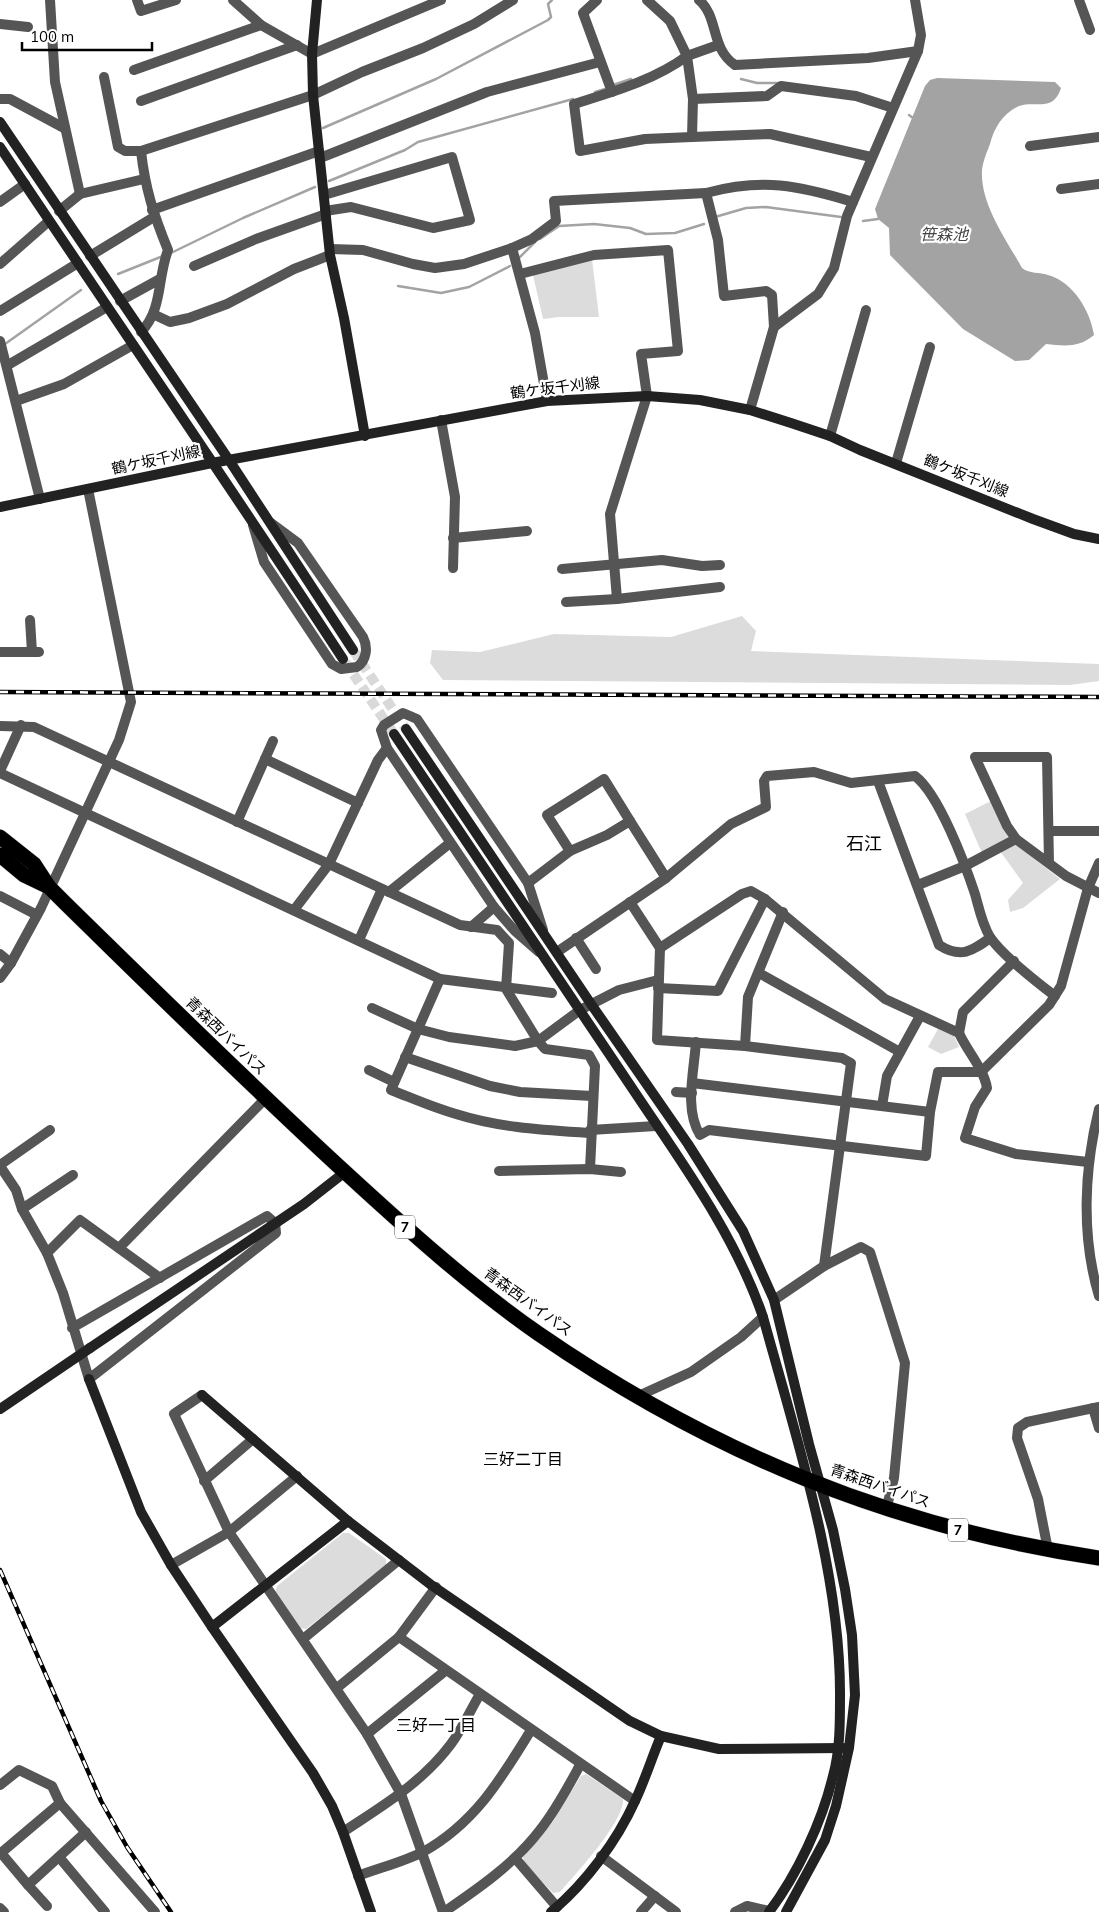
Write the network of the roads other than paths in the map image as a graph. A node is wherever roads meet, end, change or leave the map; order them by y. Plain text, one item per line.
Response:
1 (50, 0) edge
2 (137, 0) edge
3 (176, 0) edge
4 (233, 0) edge
5 (317, 0) edge
6 (441, 0) edge
7 (512, 0) edge
8 (597, 0) edge
9 (648, 0) edge
10 (699, 0) edge
11 (915, 0) edge
12 (1079, 0) edge
13 (0, 24) edge
14 (261, 25) junction
15 (28, 27) dead end
16 (1090, 30) dead end
17 (297, 45) junction
18 (718, 45) junction
19 (918, 51) junction
20 (312, 54) junction
21 (687, 56) junction
22 (600, 62) junction
23 (134, 70) dead end
24 (104, 77) dead end
25 (612, 92) junction
26 (313, 95) junction
27 (0, 99) edge
28 (693, 99) junction
29 (141, 102) dead end
30 (893, 108) junction
31 (0, 122) edge
32 (64, 128) junction
33 (1099, 137) edge
34 (692, 138) junction
35 (1030, 146) dead end
36 (0, 147) edge
37 (142, 151) junction
38 (319, 155) junction
39 (871, 157) junction
40 (144, 179) junction
41 (25, 184) junction
42 (1099, 184) edge
43 (1061, 188) dead end
44 (706, 193) junction
45 (80, 194) junction
46 (324, 194) junction
47 (0, 202) edge
48 (853, 202) junction
49 (59, 211) junction
50 (325, 212) junction
51 (153, 214) junction
52 (49, 221) junction
53 (512, 248) junction
54 (330, 252) junction
55 (90, 256) junction
56 (78, 263) junction
57 (0, 264) edge
58 (194, 266) dead end
59 (520, 274) junction
60 (160, 279) junction
61 (120, 301) junction
62 (107, 307) junction
63 (866, 310) dead end
64 (0, 311) edge
65 (155, 315) junction
66 (774, 328) junction
67 (141, 332) junction
68 (1, 344) edge
69 (133, 344) junction
70 (930, 347) dead end
71 (8, 365) junction
72 (647, 396) junction
73 (16, 401) junction
74 (547, 401) junction
75 (750, 410) junction
76 (441, 420) junction
77 (365, 436) junction
78 (830, 436) junction
79 (229, 460) junction
80 (212, 463) junction
81 (896, 463) junction
82 (88, 489) junction
83 (40, 499) junction
84 (0, 507) edge
85 (250, 515) junction
86 (268, 521) junction
87 (527, 531) dead end
88 (454, 538) junction
89 (1099, 539) edge
90 (720, 565) dead end
91 (614, 566) junction
92 (453, 568) dead end
93 (562, 569) dead end
94 (720, 587) dead end
95 (617, 600) junction
96 (566, 602) dead end
97 (30, 620) dead end
98 (353, 650) tunnel mouth
99 (0, 652) edge
100 (343, 659) tunnel mouth
101 (21, 725) junction
102 (0, 726) edge
103 (406, 729) tunnel mouth
104 (394, 734) tunnel mouth
105 (273, 741) dead end
106 (387, 748) junction
107 (265, 759) junction
108 (108, 762) junction
109 (0, 772) edge
110 (878, 781) junction
111 (358, 803) junction
112 (84, 814) junction
113 (237, 822) junction
114 (630, 822) junction
115 (1049, 831) junction
116 (1099, 831) edge
117 (0, 837) edge
118 (1016, 839) junction
119 (450, 843) junction
120 (570, 851) junction
121 (0, 855) edge
122 (1049, 863) junction
123 (1099, 863) edge
124 (329, 864) junction
125 (965, 866) junction
126 (666, 878) junction
127 (528, 883) junction
128 (918, 885) junction
129 (49, 886) junction
130 (1088, 888) junction
131 (386, 891) junction
132 (1099, 893) edge
133 (0, 896) edge
134 (765, 899) junction
135 (630, 902) junction
136 (494, 907) junction
137 (294, 910) junction
138 (783, 912) junction
139 (37, 915) junction
140 (472, 927) junction
141 (544, 934) junction
142 (576, 938) junction
143 (990, 938) junction
144 (359, 940) junction
145 (660, 948) junction
146 (557, 952) junction
147 (0, 954) edge
148 (542, 955) junction
149 (1014, 961) junction
150 (11, 963) junction
151 (596, 969) dead end
152 (759, 973) junction
153 (0, 978) edge
154 (440, 979) junction
155 (658, 984) junction
156 (506, 989) junction
157 (552, 993) dead end
158 (1055, 996) junction
159 (591, 1004) junction
160 (372, 1008) dead end
161 (580, 1010) junction
162 (920, 1016) junction
163 (418, 1029) junction
164 (959, 1033) junction
165 (538, 1041) junction
166 (696, 1042) junction
167 (745, 1046) junction
168 (900, 1052) junction
169 (405, 1057) junction
170 (369, 1070) dead end
171 (981, 1072) junction
172 (394, 1082) junction
173 (692, 1088) junction
174 (676, 1092) dead end
175 (592, 1096) junction
176 (265, 1099) junction
177 (845, 1101) junction
178 (882, 1106) junction
179 (1099, 1109) edge
180 (930, 1112) junction
181 (656, 1126) junction
182 (50, 1130) dead end
183 (590, 1131) junction
184 (700, 1135) junction
185 (688, 1144) junction
186 (839, 1146) junction
187 (1088, 1162) junction
188 (0, 1166) edge
189 (590, 1169) junction
190 (499, 1171) dead end
191 (345, 1172) junction
192 (622, 1172) dead end
193 (73, 1176) dead end
194 (22, 1209) junction
195 (275, 1223) junction
196 (1095, 1246) edge
197 (119, 1248) junction
198 (47, 1253) junction
199 (824, 1266) junction
200 (160, 1278) junction
201 (1099, 1296) edge
202 (774, 1300) junction
203 (763, 1317) junction
204 (72, 1328) junction
205 (89, 1379) junction
206 (636, 1397) junction
207 (1096, 1407) edge
208 (0, 1409) edge
209 (1099, 1428) edge
210 (253, 1439) junction
211 (296, 1476) junction
212 (807, 1479) junction
213 (204, 1481) junction
214 (821, 1485) junction
215 (886, 1510) junction
216 (348, 1521) junction
217 (229, 1532) junction
218 (1048, 1550) junction
219 (1099, 1558) edge
220 (399, 1560) junction
221 (172, 1565) junction
222 (266, 1585) junction
223 (436, 1587) junction
224 (212, 1627) junction
225 (399, 1637) junction
226 (303, 1639) junction
227 (445, 1671) junction
228 (337, 1688) junction
229 (480, 1694) junction
230 (531, 1730) junction
231 (367, 1734) junction
232 (661, 1736) junction
233 (844, 1748) junction
234 (580, 1765) junction
235 (0, 1785) edge
236 (401, 1794) junction
237 (635, 1801) junction
238 (60, 1803) junction
239 (86, 1832) junction
240 (343, 1832) junction
241 (0, 1852) edge
242 (422, 1852) junction
243 (601, 1856) junction
244 (59, 1857) junction
245 (515, 1858) junction
246 (358, 1876) junction
247 (28, 1885) junction
248 (655, 1896) junction
249 (47, 1906) dead end
250 (0, 1908) edge
251 (554, 1909) edge
252 (769, 1911) edge
253 (4, 1912) edge
254 (105, 1912) edge
255 (155, 1912) edge
256 (371, 1912) edge
257 (443, 1912) edge
258 (641, 1912) edge
259 (676, 1912) edge
260 (735, 1912) edge
261 (786, 1912) edge

1 - 32 street
2 - 3 street
4 - 14 street
5 - 20 street
6 - 20 street
7 - 26 street
8 - 22 street
9 - 21 street
10 - 18 street
11 - 19 street
12 - 16 street
13 - 15 street
14 - 17 street
14 - 23 street
17 - 20 street
17 - 29 street
18 - 19 street
18 - 21 street
19 - 30 street
20 - 26 street
21 - 25 street
21 - 28 street
22 - 25 street
22 - 38 street
24 - 37 street
25 - 34 street
26 - 37 street
26 - 38 street
27 - 32 street
28 - 30 street
28 - 34 street
30 - 39 street
31 - 49 street
32 - 45 street
33 - 35 street
34 - 39 street
36 - 41 street
37 - 40 street
38 - 46 street
38 - 51 street
39 - 48 street
40 - 45 street
40 - 51 street
41 - 47 street
41 - 52 street
42 - 43 street
44 - 48 street
44 - 53 street
44 - 66 street
45 - 49 street
46 - 50 street
46 - 50 street
48 - 66 street
49 - 55 street
50 - 54 street
50 - 58 street
51 - 55 street
51 - 60 street
52 - 56 street
52 - 57 street
53 - 54 street
53 - 59 street
54 - 65 street
54 - 77 street
55 - 61 street
56 - 62 street
56 - 64 street
59 - 72 street
59 - 74 street
60 - 61 street
60 - 65 street
61 - 67 street
62 - 69 street
62 - 71 street
63 - 78 street
65 - 67 street
66 - 75 street
67 - 79 street
68 - 71 street
69 - 73 street
69 - 80 street
70 - 81 street
71 - 73 street
72 - 74 street, 鶴ケ坂千刈線
72 - 75 street, 鶴ケ坂千刈線
72 - 91 street
73 - 83 street
74 - 76 street, 鶴ケ坂千刈線
75 - 78 street, 鶴ケ坂千刈線
76 - 77 street, 鶴ケ坂千刈線
76 - 88 street
77 - 79 street, 鶴ケ坂千刈線
78 - 81 street, 鶴ケ坂千刈線
79 - 80 street, 鶴ケ坂千刈線
79 - 86 street
80 - 82 street, 鶴ケ坂千刈線
80 - 85 street
81 - 89 street, 鶴ケ坂千刈線
82 - 83 street, 鶴ケ坂千刈線
82 - 108 street
83 - 84 street, 鶴ケ坂千刈線
85 - 86 street
85 - 100 street
86 - 98 street
87 - 88 street
88 - 92 street
90 - 91 street
91 - 93 street
91 - 95 street
94 - 95 street
95 - 96 street
97 - 99 street
101 - 102 street
101 - 108 street
101 - 109 street
103 - 141 street
104 - 148 street
105 - 107 street
106 - 111 street
106 - 119 street
106 - 127 street
107 - 111 street
107 - 113 street
108 - 112 street
108 - 113 street
109 - 112 street
110 - 125 street
110 - 126 street
110 - 128 street
111 - 124 street
112 - 129 street
112 - 137 street
113 - 124 street
114 - 120 street
114 - 120 street
114 - 126 street
115 - 116 street
115 - 118 street
115 - 122 street
117 - 129 highway, 青森西バイパス / 7
118 - 122 street
118 - 125 street
119 - 131 street
119 - 136 street
120 - 127 street
121 - 129 highway, 青森西バイパス / 7
122 - 130 street
123 - 130 street
124 - 131 street
124 - 137 street
125 - 128 street
125 - 143 street
126 - 135 street
127 - 141 street
128 - 143 street
129 - 139 street
129 - 176 highway, 青森西バイパス / 7
130 - 132 street
130 - 158 street
131 - 140 street
131 - 144 street
133 - 139 street
134 - 138 street
134 - 145 street
134 - 155 street
135 - 142 street
135 - 145 street
136 - 140 street
136 - 148 street
137 - 144 street
138 - 152 street
138 - 162 street
139 - 150 street
140 - 156 street
141 - 146 street
142 - 146 street
142 - 151 street
143 - 149 street
144 - 154 street
145 - 155 street
146 - 159 street
147 - 150 street
148 - 161 street
149 - 158 street
149 - 164 street
150 - 153 street
152 - 167 street
152 - 168 street
154 - 156 street
154 - 163 street
155 - 159 street
155 - 166 street
156 - 157 street
156 - 165 street
158 - 171 street
159 - 161 street
159 - 185 street
160 - 163 street
161 - 165 street
161 - 181 street
162 - 164 street
162 - 168 street
163 - 165 street
163 - 169 street
164 - 171 street
165 - 175 street
166 - 167 street
166 - 173 street
167 - 177 street
168 - 178 street
169 - 172 street
169 - 175 street
170 - 172 street
171 - 180 street
171 - 187 street
172 - 183 street
173 - 174 street
173 - 177 street
173 - 184 street
175 - 183 street
176 - 191 highway, 青森西バイパス / 7
176 - 197 street
177 - 178 street
177 - 186 street
178 - 180 street
179 - 187 street
180 - 186 street
181 - 183 street
181 - 203 street
182 - 188 street
183 - 189 street
184 - 185 street
184 - 186 street
185 - 202 street
186 - 199 street
187 - 196 street
188 - 194 street
189 - 190 street
189 - 192 street
191 - 195 street
191 - 206 highway, 青森西バイパス / 7
193 - 194 street
194 - 198 street
195 - 200 street
195 - 205 street
195 - 208 street, bridge
196 - 201 street
197 - 198 street
197 - 200 street
198 - 204 street
199 - 202 street
199 - 215 street
200 - 204 street
202 - 214 street
203 - 206 street
203 - 212 street
204 - 205 street
205 - 221 street
206 - 212 highway, 青森西バイパス / 7
207 - 209 street
207 - 218 street
210 - 211 street
210 - 213 street
210 - 213 street
211 - 216 street
211 - 217 street
212 - 214 highway, 青森西バイパス / 7
212 - 233 street
213 - 217 street
214 - 215 highway, 青森西バイパス / 7
214 - 233 street
215 - 218 highway, 青森西バイパス / 7
216 - 220 street
216 - 222 street
217 - 221 street
217 - 222 street
218 - 219 highway, 青森西バイパス / 7
220 - 223 street
220 - 226 street
221 - 224 street
222 - 224 street
222 - 226 street
223 - 225 street
223 - 232 street
224 - 240 street
225 - 227 street
225 - 228 street
226 - 228 street
227 - 229 street
227 - 231 street
228 - 231 street
229 - 230 street
229 - 236 street
230 - 234 street
230 - 242 street
231 - 236 street
232 - 233 street
232 - 237 street
233 - 252 street
233 - 261 street
234 - 237 street
234 - 245 street
235 - 238 street
236 - 240 street
236 - 242 street
237 - 243 street
238 - 239 street
238 - 241 street
239 - 244 street
239 - 255 street
240 - 246 street
241 - 247 street
242 - 246 street
242 - 257 street
243 - 248 street
243 - 251 street
244 - 247 street
244 - 254 street
245 - 251 street
245 - 257 street
246 - 256 street
247 - 249 street
248 - 258 street
248 - 259 street
250 - 253 street
252 - 260 street

